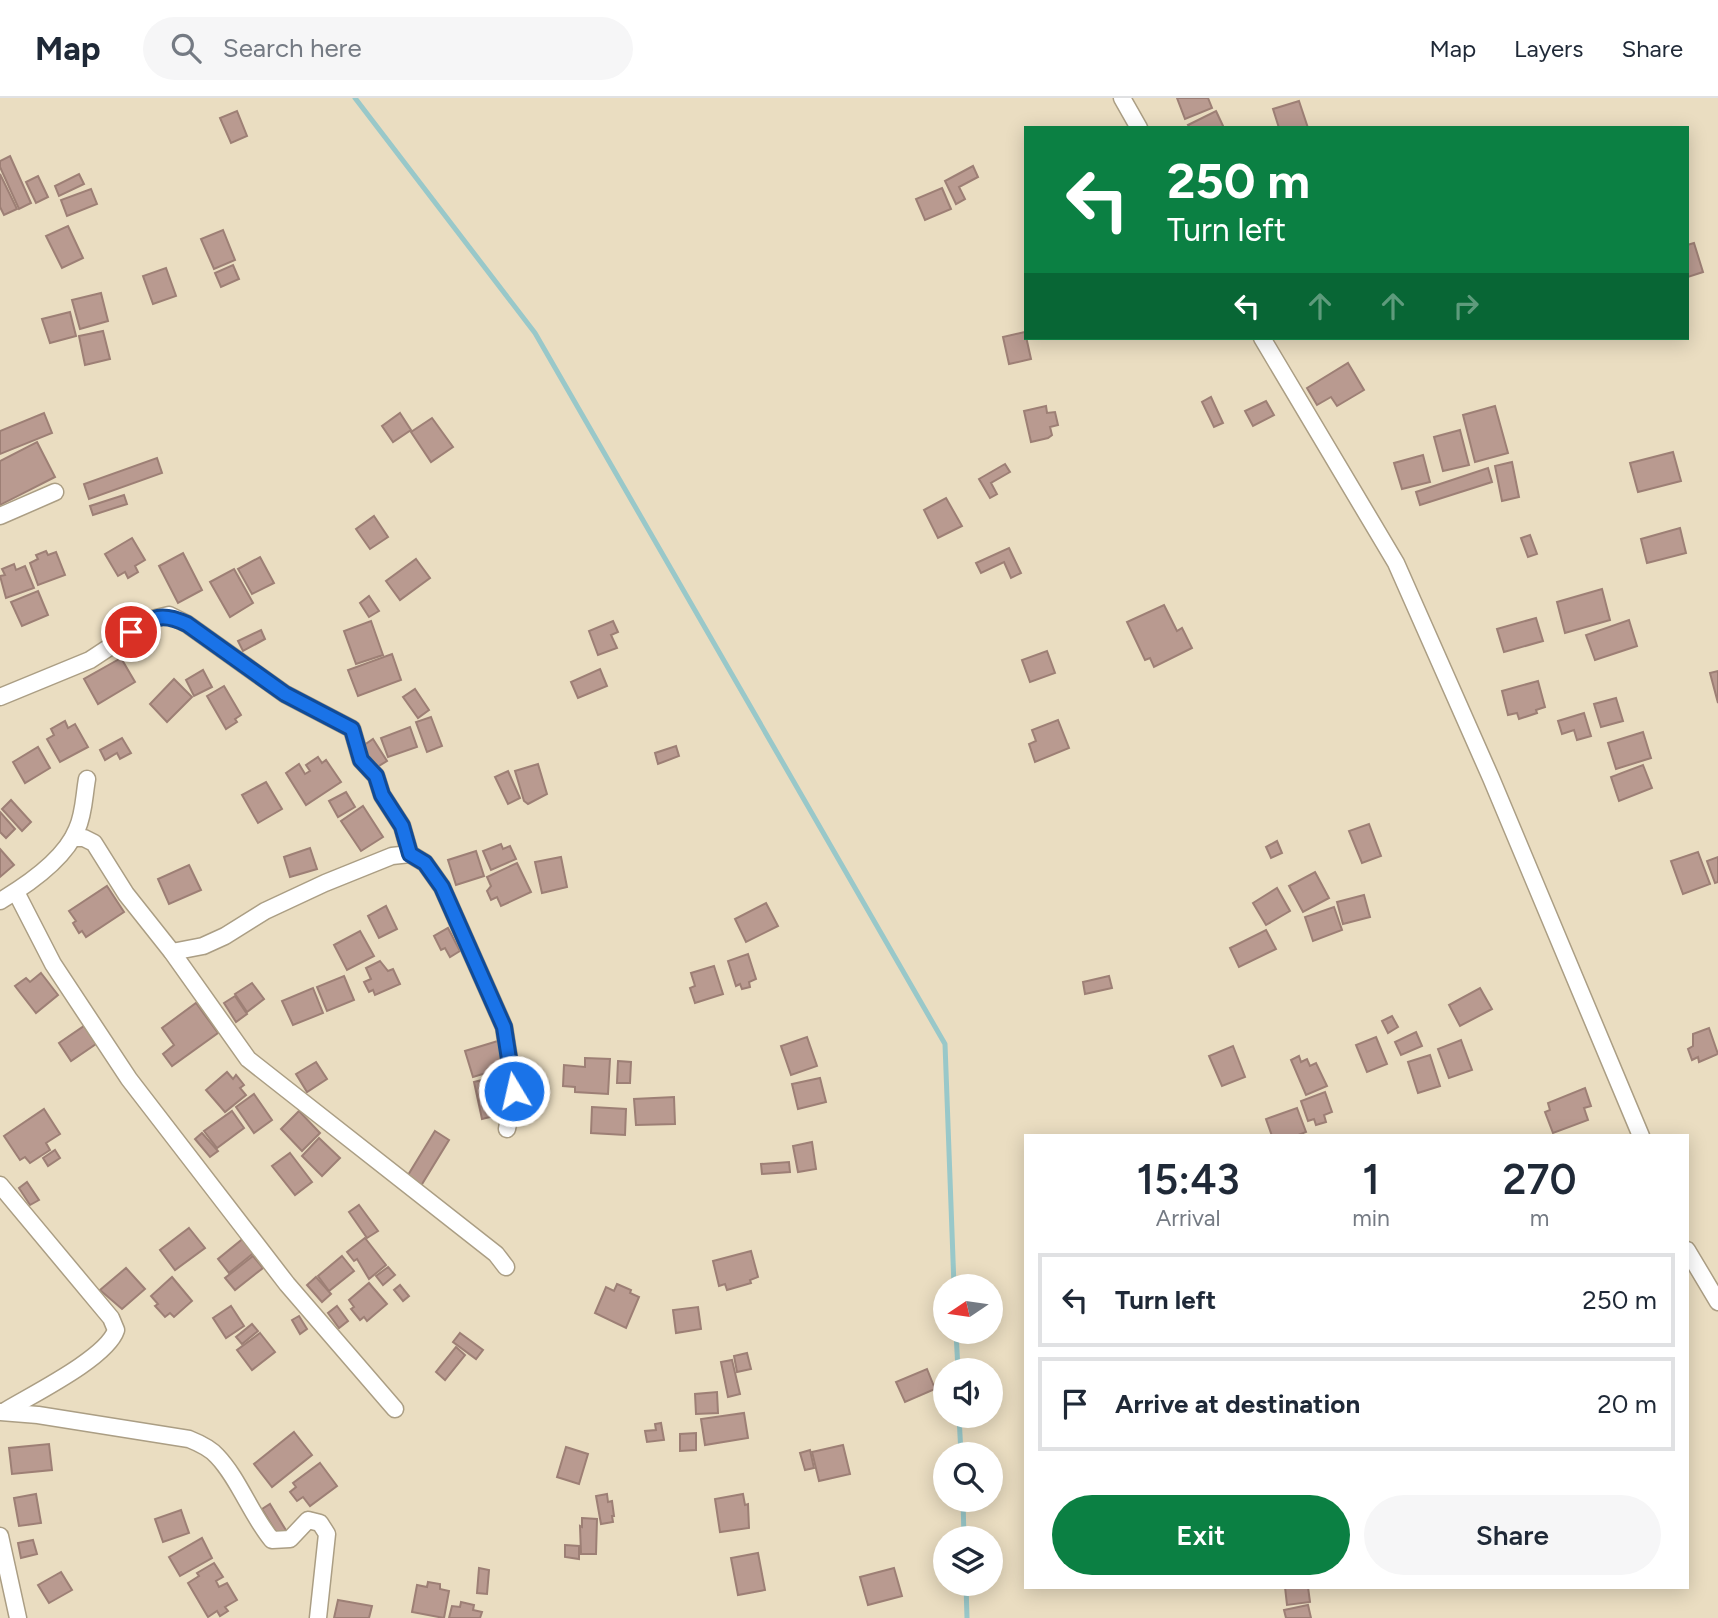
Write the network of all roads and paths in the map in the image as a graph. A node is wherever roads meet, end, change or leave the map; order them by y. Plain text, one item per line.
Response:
1 (1122, 98) edge
2 (1138, 126) edge
3 (1263, 340) edge
4 (55, 492) dead end
5 (0, 516) edge
6 (0, 697) edge
7 (87, 779) dead end
8 (73, 838) junction
9 (410, 854) junction
10 (16, 891) junction
11 (0, 901) edge
12 (172, 952) junction
13 (507, 1129) dead end
14 (1640, 1134) edge
15 (0, 1185) edge
16 (1689, 1253) edge
17 (506, 1267) dead end
18 (1718, 1302) edge
19 (395, 1409) dead end
20 (2, 1412) edge
21 (0, 1536) edge
22 (18, 1618) edge
23 (318, 1618) edge

1 - 2 street
3 - 14 street
4 - 5 street
6 - 9 street
7 - 8 street
8 - 10 street
8 - 12 street
9 - 12 street
9 - 13 street
10 - 11 street
10 - 19 street
12 - 17 street
15 - 20 street
16 - 18 street
20 - 23 street
21 - 22 street

